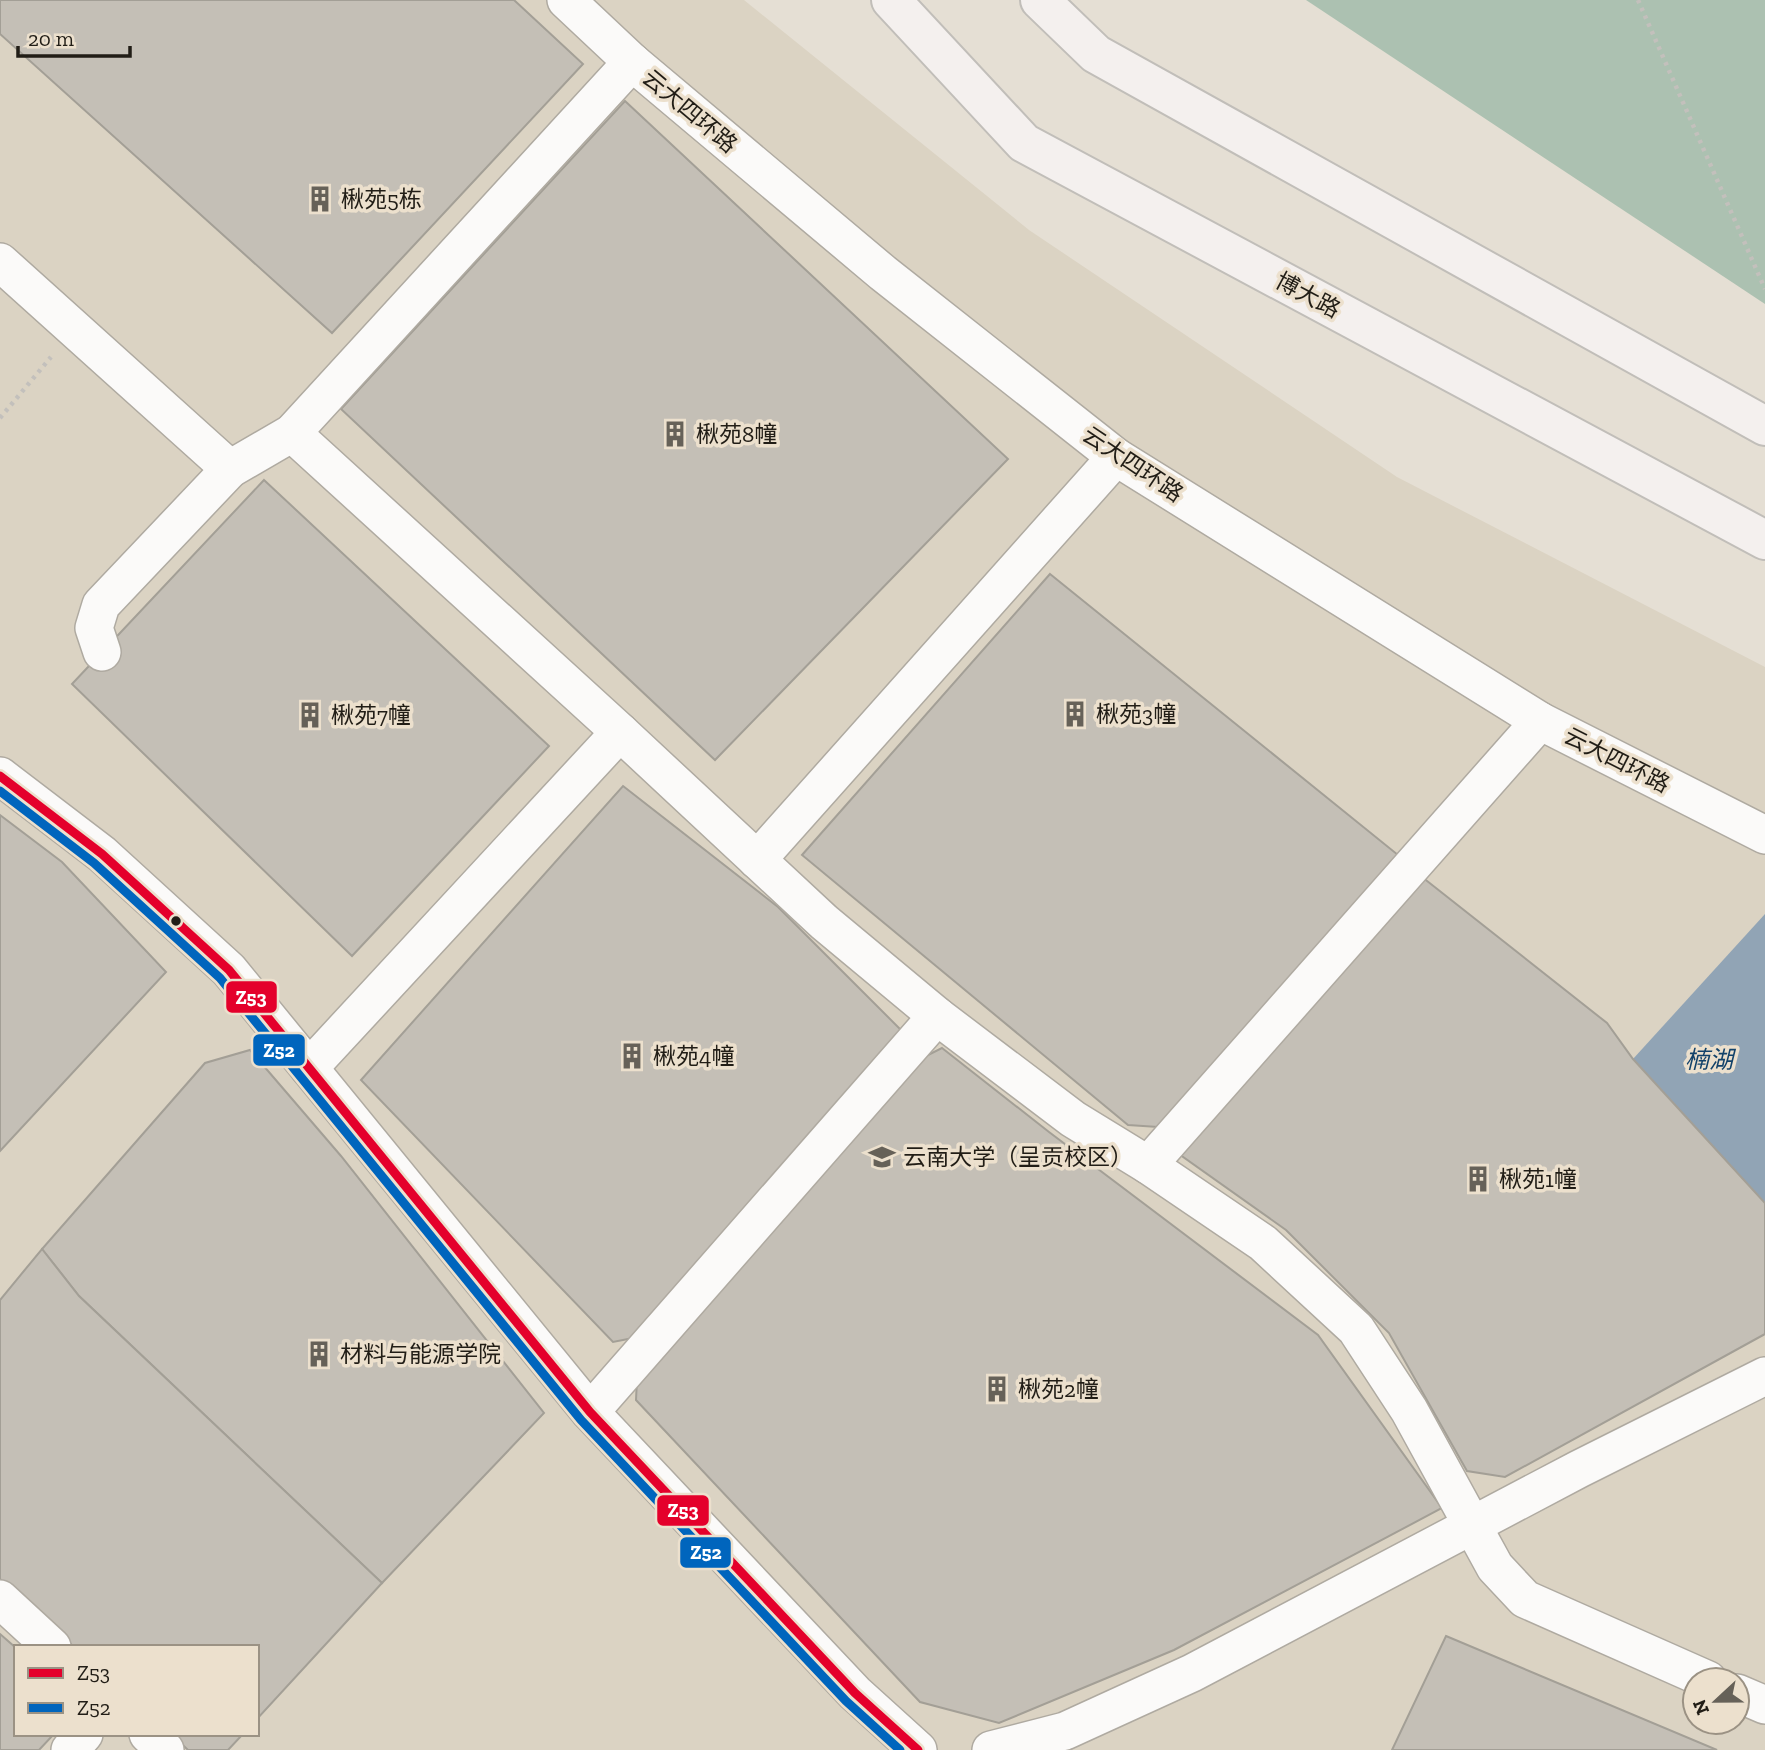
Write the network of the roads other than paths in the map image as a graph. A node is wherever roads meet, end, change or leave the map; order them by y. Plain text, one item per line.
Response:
1 (566, 0) edge
2 (891, 0) edge
3 (1040, 0) edge
4 (632, 62) junction
5 (0, 261) edge
6 (1765, 426) edge
7 (292, 433) junction
8 (1116, 457) junction
9 (230, 469) junction
10 (1765, 540) edge
11 (102, 652) dead end
12 (1540, 721) junction
13 (621, 733) junction
14 (0, 776) edge
15 (1765, 835) edge
16 (757, 860) junction
17 (936, 1016) junction
18 (309, 1068) junction
19 (1148, 1165) junction
20 (1763, 1383) edge
21 (590, 1412) junction
22 (1472, 1524) junction
23 (0, 1599) edge
24 (50, 1645) edge
25 (1681, 1668) edge
26 (82, 1736) edge
27 (150, 1736) edge
28 (70, 1750) edge
29 (165, 1750) edge
30 (918, 1750) edge
31 (991, 1750) edge

1 - 4 lane, 云大四环路
2 - 10 main road, 博大路
3 - 6 main road
4 - 7 lane
4 - 8 lane, 云大四环路
5 - 9 lane
7 - 9 lane
7 - 13 lane
8 - 12 lane, 云大四环路
8 - 16 lane
9 - 11 lane
12 - 15 lane, 云大四环路
12 - 19 lane
13 - 16 lane
13 - 18 lane
14 - 18 lane
16 - 17 lane
17 - 19 lane
17 - 21 lane
18 - 21 lane
19 - 22 lane
20 - 22 lane
21 - 30 lane
22 - 25 lane
22 - 31 lane
23 - 24 lane
26 - 28 lane
27 - 29 lane

